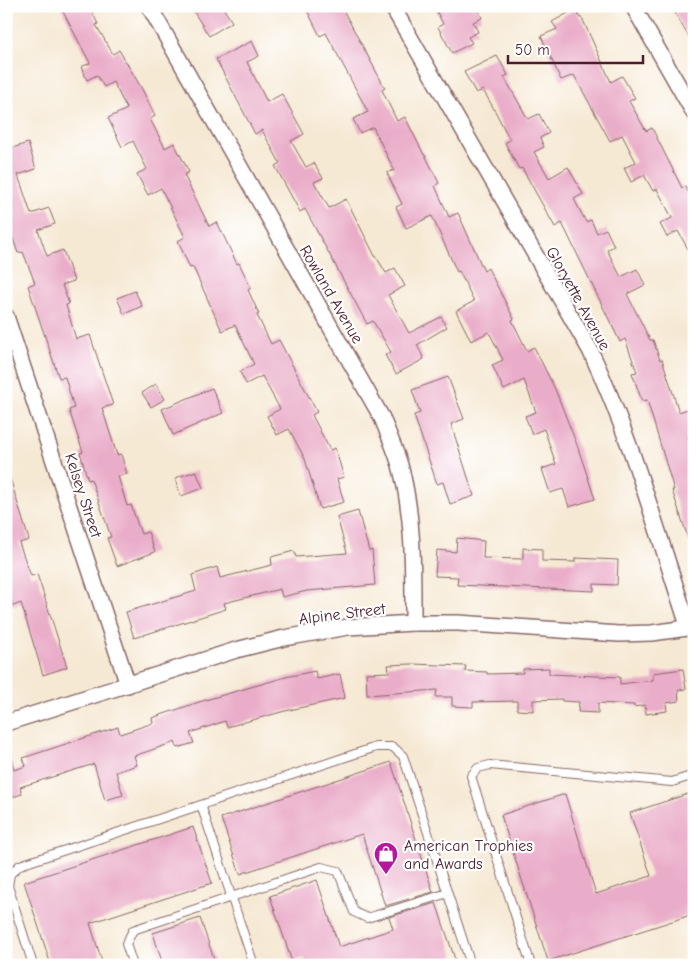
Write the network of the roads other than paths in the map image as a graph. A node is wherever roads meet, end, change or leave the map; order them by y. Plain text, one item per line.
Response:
1 (149, 6) edge
2 (392, 6) edge
3 (633, 6) edge
4 (694, 113) edge
5 (6, 316) edge
6 (414, 623) junction
7 (691, 627) edge
8 (128, 686) junction
9 (6, 723) edge
10 (694, 775) edge
11 (201, 805) junction
12 (448, 893) junction
13 (231, 897) junction
14 (33, 965) edge
15 (133, 965) edge
16 (254, 965) edge
17 (471, 965) edge
18 (531, 965) edge

1 - 6 street, Rowland Avenue
2 - 7 street, Gloryette Avenue
3 - 4 street
5 - 8 street, Kelsey Street
6 - 7 street, Alpine Street
6 - 8 street, Alpine Street
8 - 9 street, Alpine Street
10 - 18 lane
11 - 12 lane
11 - 13 lane
11 - 14 lane
12 - 13 lane
12 - 17 lane
13 - 15 lane
13 - 16 lane

